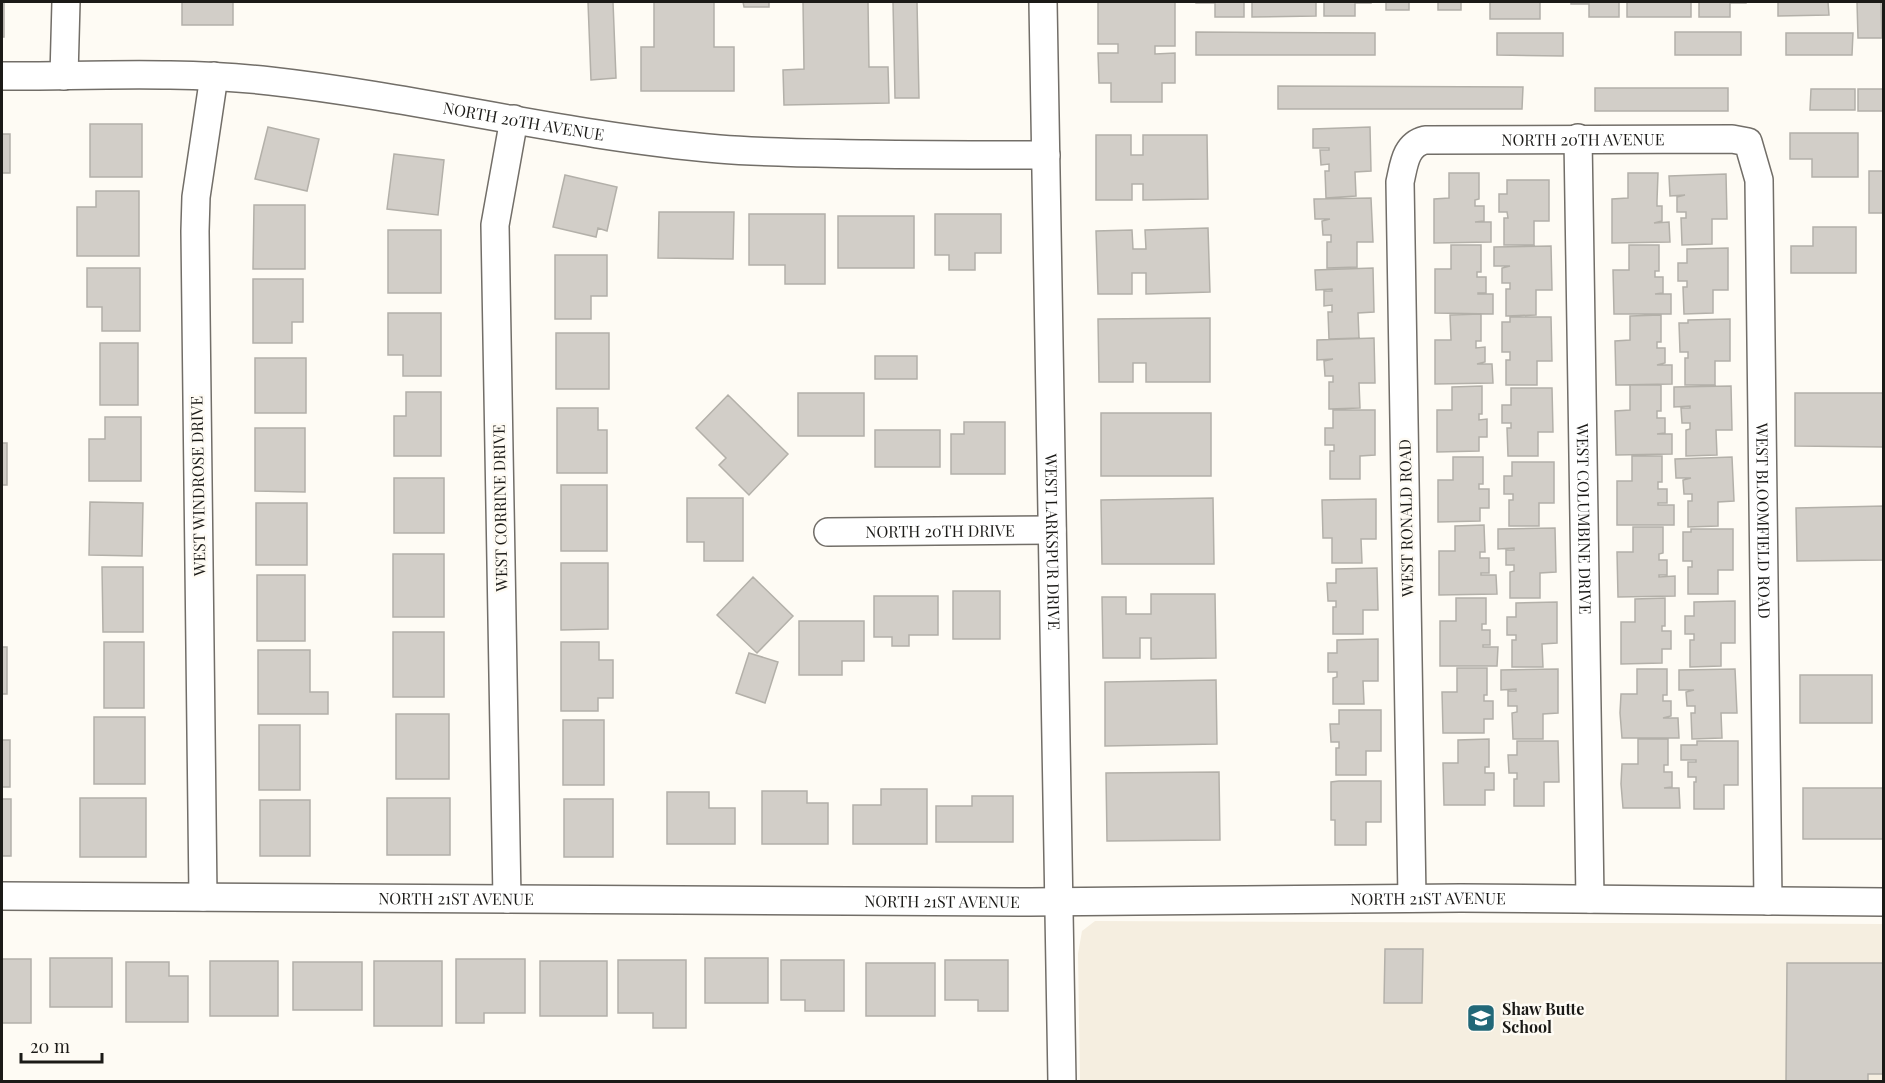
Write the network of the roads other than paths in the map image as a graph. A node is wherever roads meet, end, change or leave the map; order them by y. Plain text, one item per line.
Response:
1 (66, 2) edge
2 (1043, 2) edge
3 (2, 76) edge
4 (64, 76) junction
5 (214, 76) junction
6 (514, 119) junction
7 (1578, 138) junction
8 (1417, 142) joint
9 (1748, 142) joint
10 (1046, 155) junction
11 (1052, 530) junction
12 (828, 532) dead end
13 (2, 896) edge
14 (203, 897) junction
15 (1412, 898) junction
16 (507, 899) junction
17 (1590, 899) junction
18 (1768, 901) junction
19 (1058, 902) junction
20 (1884, 902) edge
21 (1062, 1082) edge

1 - 4 street
2 - 10 street, WEST LARKSPUR DRIVE
3 - 4 street, NORTH 20TH AVENUE
4 - 5 street, NORTH 20TH AVENUE
5 - 6 street, NORTH 20TH AVENUE
5 - 14 street, WEST WINDROSE DRIVE
6 - 10 street, NORTH 20TH AVENUE
6 - 16 street, WEST CORRINE DRIVE
7 - 8 street, NORTH 20TH AVENUE
7 - 9 street, NORTH 20TH AVENUE
7 - 17 street, WEST COLUMBINE DRIVE
8 - 15 street, WEST RONALD ROAD
9 - 18 street, WEST BLOOMFIELD ROAD
10 - 11 street, WEST LARKSPUR DRIVE
11 - 12 street, NORTH 20TH DRIVE
11 - 19 street, WEST LARKSPUR DRIVE
13 - 14 street, NORTH 21ST AVENUE
14 - 16 street, NORTH 21ST AVENUE
15 - 17 street, NORTH 21ST AVENUE
15 - 19 street, NORTH 21ST AVENUE
16 - 19 street, NORTH 21ST AVENUE
17 - 18 street, NORTH 21ST AVENUE
18 - 20 street, NORTH 21ST AVENUE
19 - 21 street, WEST LARKSPUR DRIVE

